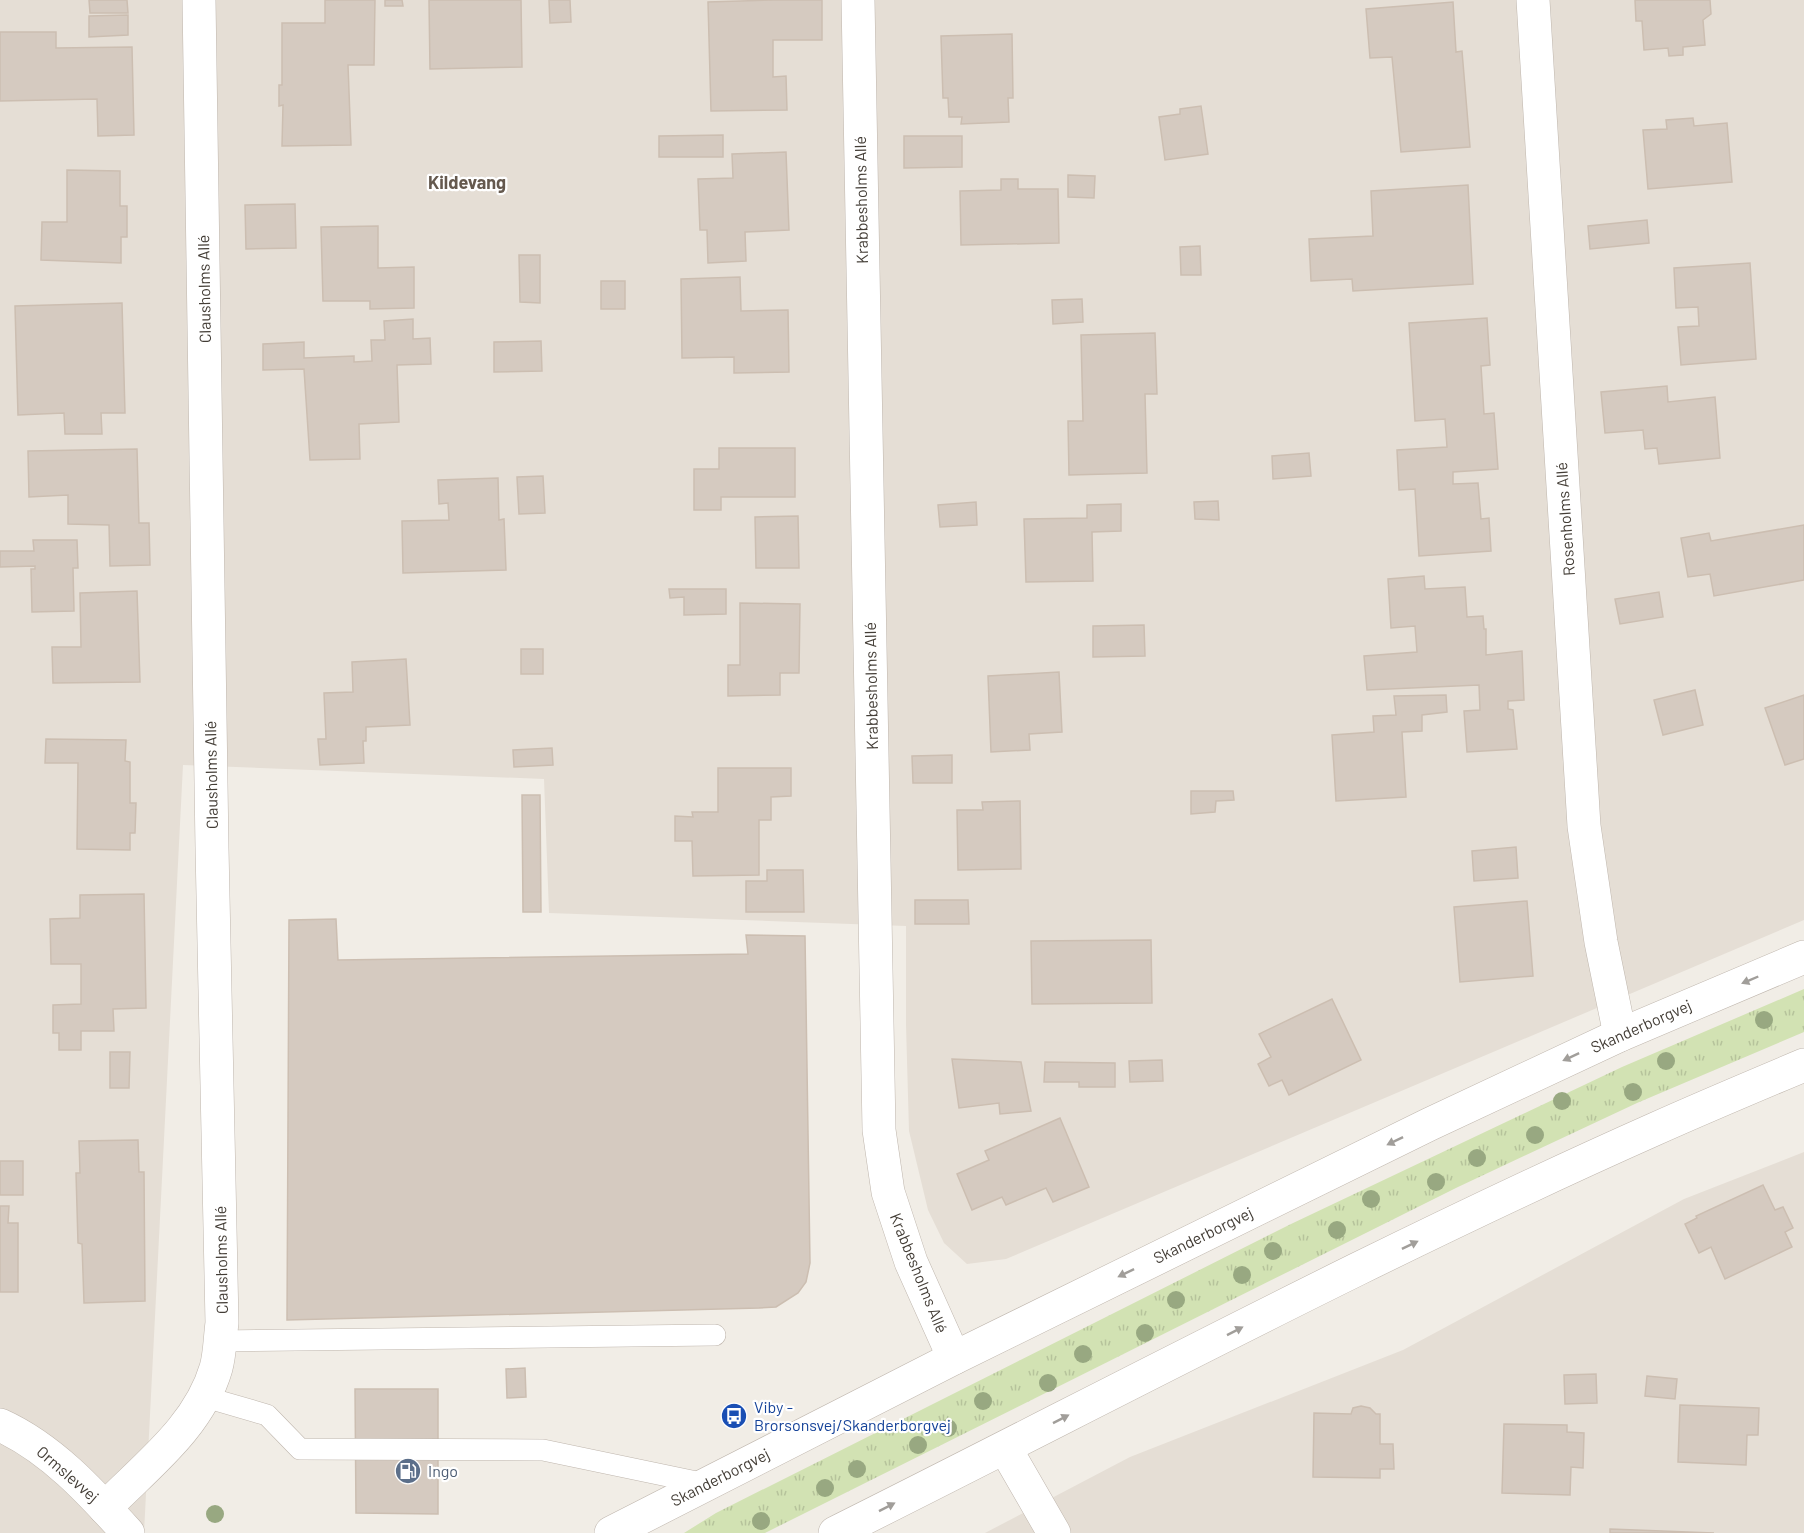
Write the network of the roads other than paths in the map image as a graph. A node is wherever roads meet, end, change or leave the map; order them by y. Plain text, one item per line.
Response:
1 (200, 0) edge
2 (858, 0) edge
3 (1533, 0) edge
4 (1804, 957) edge
5 (1620, 1035) junction
6 (1804, 1065) edge
7 (715, 1335) dead end
8 (220, 1341) junction
9 (954, 1358) junction
10 (205, 1397) junction
11 (0, 1425) edge
12 (1005, 1448) junction
13 (706, 1484) junction
14 (105, 1508) junction
15 (128, 1533) edge
16 (610, 1533) edge
17 (835, 1533) edge
18 (1054, 1533) edge

1 - 8 street, Clausholms Allé
2 - 9 street, Krabbesholms Allé
3 - 5 street, Rosenholms Allé
4 -> 5 street, Skanderborgvej
5 -> 9 street, Skanderborgvej
12 -> 6 street
7 - 8 lane
8 - 10 street, Clausholms Allé
9 - 13 street, Skanderborgvej
10 - 13 lane
10 - 14 street, Clausholms Allé
11 - 14 street, Ormslevvej
17 -> 12 street
12 - 18 street
13 - 16 street, Skanderborgvej
14 - 15 street, Ormslevvej

